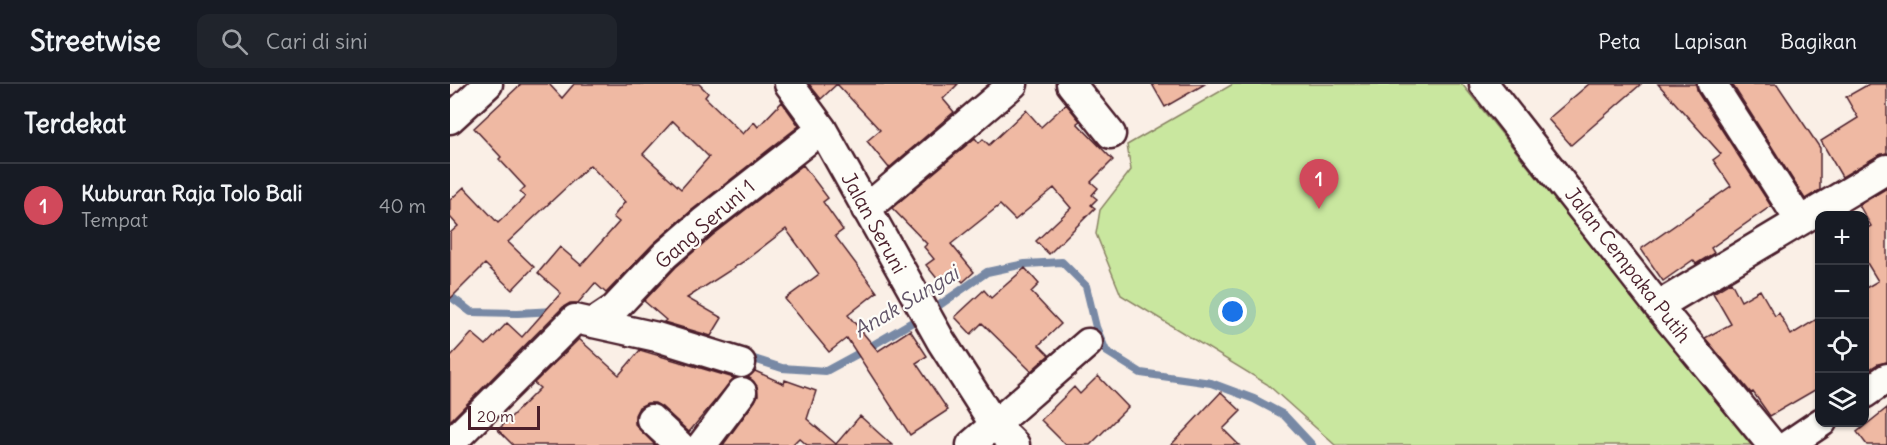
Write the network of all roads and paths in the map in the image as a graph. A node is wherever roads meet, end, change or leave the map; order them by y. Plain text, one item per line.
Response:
1 (488, 84) edge
2 (789, 84) edge
3 (1013, 84) edge
4 (1071, 84) edge
5 (1484, 84) edge
6 (1712, 84) edge
7 (450, 119) edge
8 (822, 129) junction
9 (1111, 134) dead end
10 (1887, 169) edge
11 (866, 209) junction
12 (1800, 221) junction
13 (1658, 306) junction
14 (593, 323) junction
15 (1088, 343) dead end
16 (741, 363) dead end
17 (1887, 378) edge
18 (1869, 391) edge
19 (742, 392) dead end
20 (651, 419) dead end
21 (994, 424) junction
22 (1816, 427) edge
23 (450, 444) edge
24 (679, 445) edge
25 (702, 445) edge
26 (971, 445) edge
27 (1015, 445) edge
28 (1772, 445) edge
29 (1788, 445) edge

1 - 7 street
2 - 8 street, Jalan Seruni
3 - 11 street
4 - 9 street
5 - 13 street, Jalan Cempaka Putih
6 - 12 street
8 - 11 street, Jalan Seruni
8 - 14 street, Gang Seruni 1
10 - 12 street
11 - 21 street, Jalan Seruni
12 - 13 street
13 - 28 street, Jalan Cempaka Putih
14 - 16 street
14 - 23 street
15 - 21 street
17 - 18 street
19 - 25 street
20 - 24 street
21 - 26 street
21 - 27 street, Jalan Seruni
22 - 29 street

